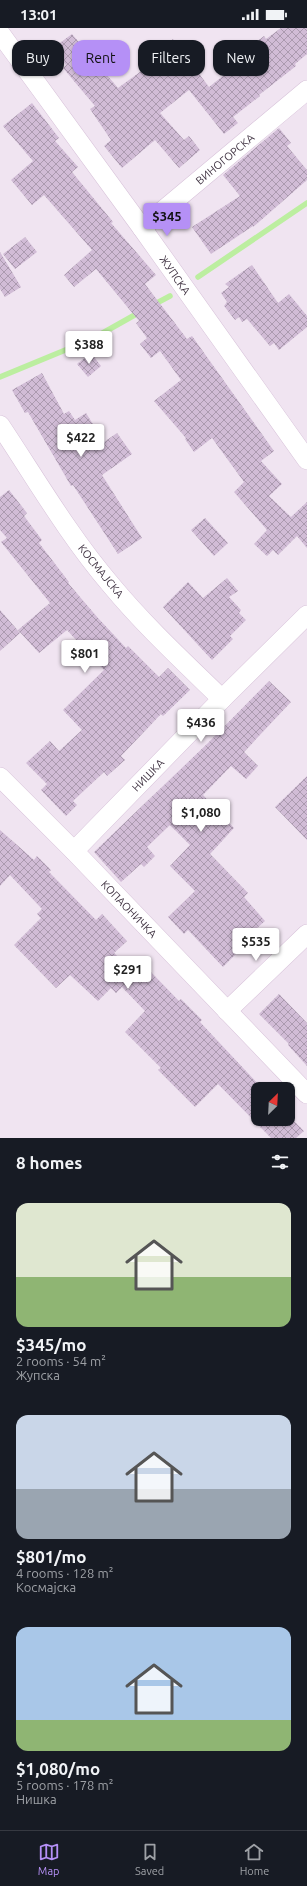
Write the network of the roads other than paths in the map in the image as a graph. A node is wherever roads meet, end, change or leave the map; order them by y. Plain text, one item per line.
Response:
1 (3, 32) edge
2 (307, 90) edge
3 (142, 228) junction
4 (0, 425) edge
5 (307, 460) edge
6 (307, 615) edge
7 (222, 698) junction
8 (0, 777) edge
9 (74, 852) junction
10 (307, 934) edge
11 (227, 1011) junction
12 (307, 1094) edge

1 - 3 street, ЖУПСКА
2 - 3 street, ВИНОГОРСКА
3 - 5 street, ЖУПСКА
4 - 7 street, КОСМАЈСКА
6 - 7 street, НИШКА
7 - 9 street, НИШКА
8 - 9 street, КОПАОНИЧКА
9 - 11 street, КОПАОНИЧКА
10 - 11 street
11 - 12 street, КОПАОНИЧКА

